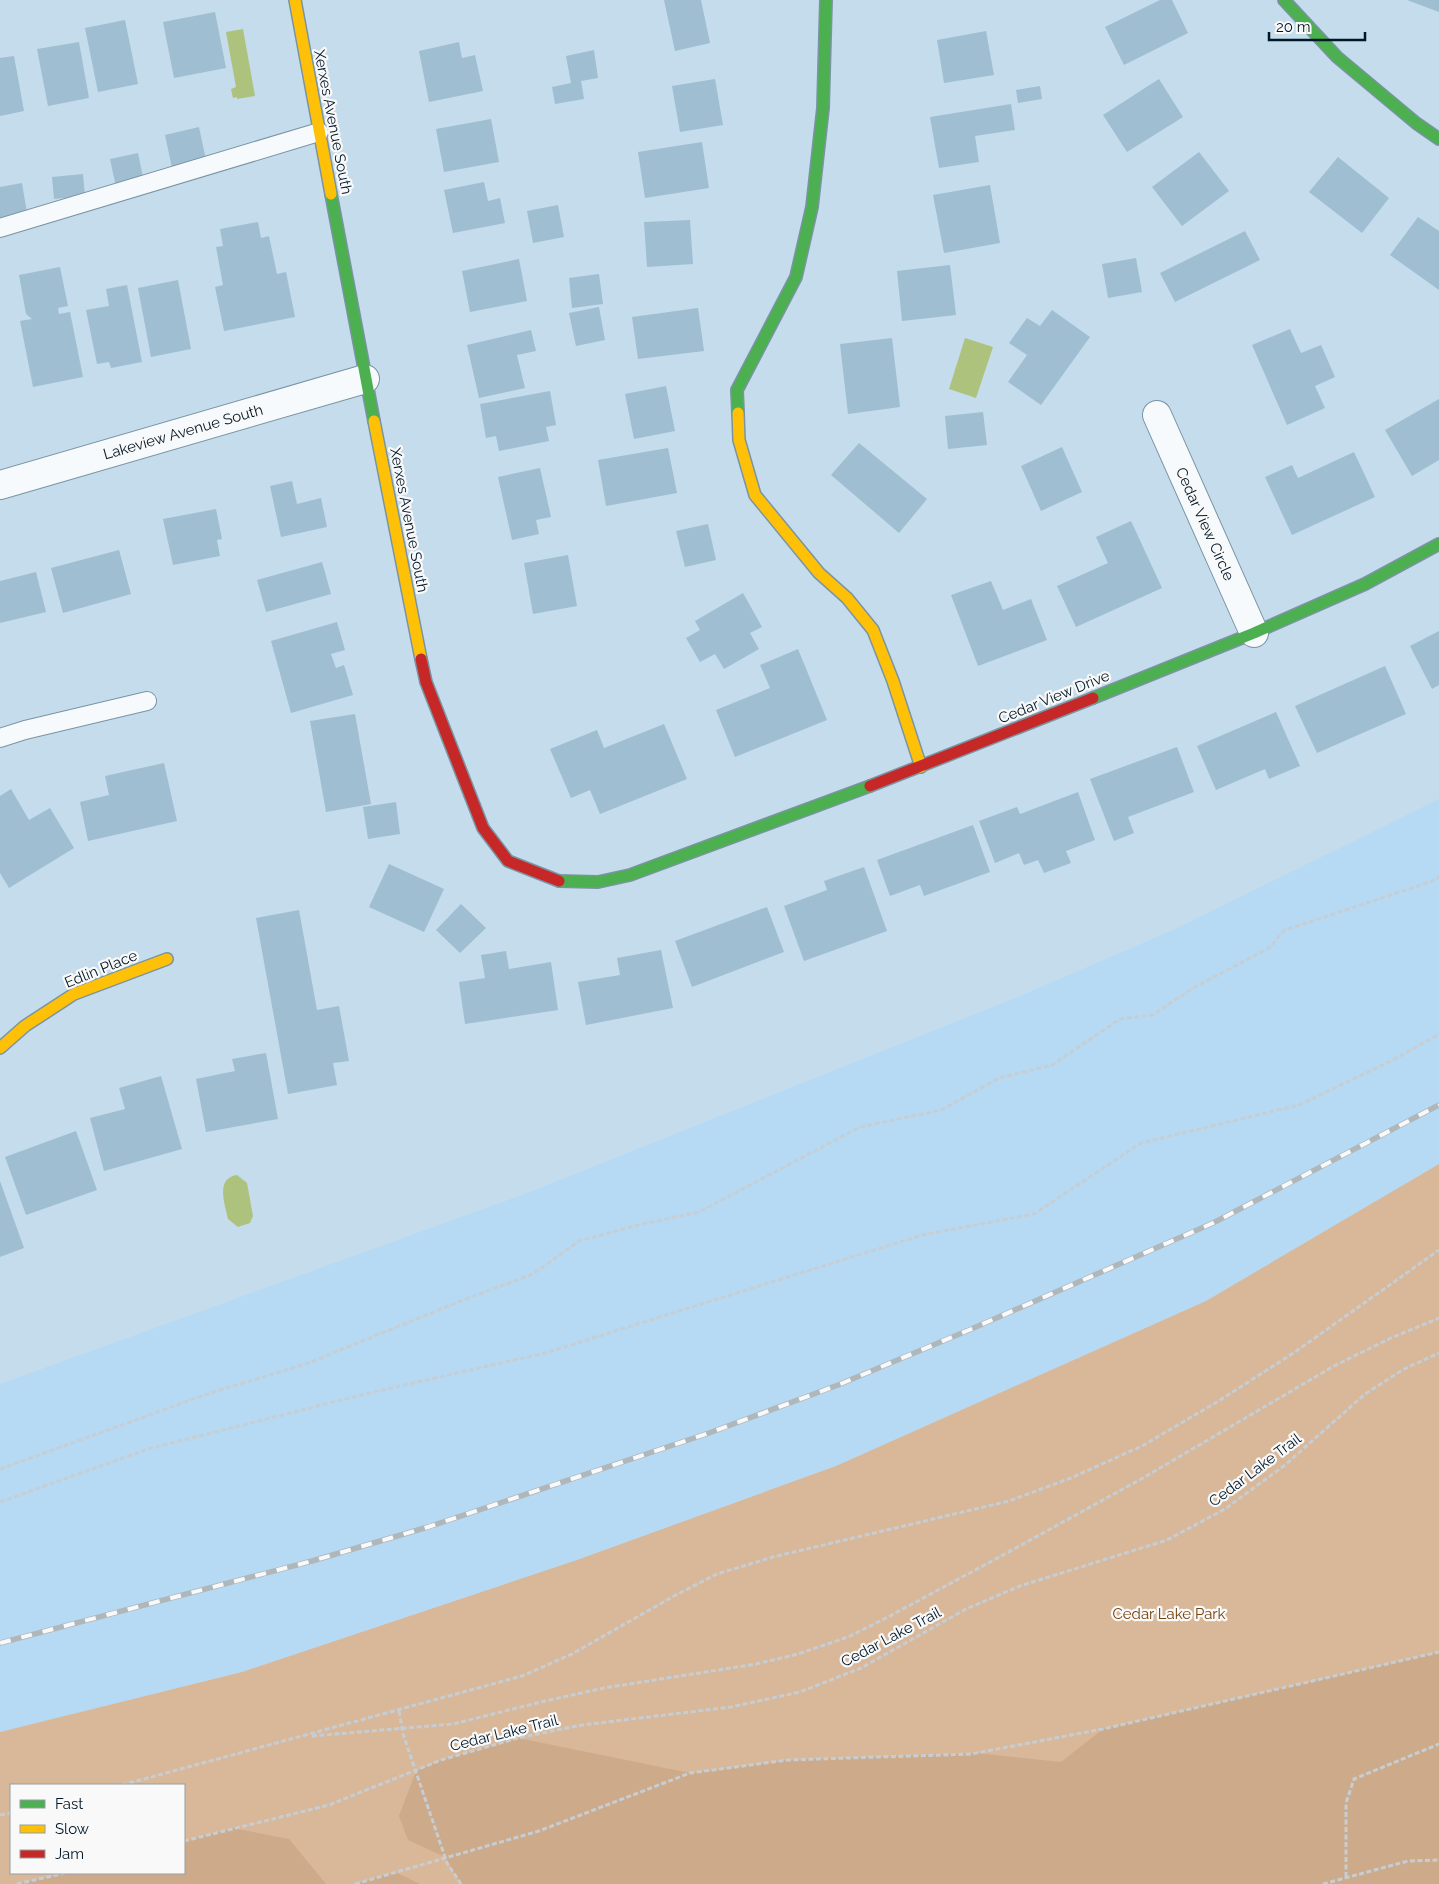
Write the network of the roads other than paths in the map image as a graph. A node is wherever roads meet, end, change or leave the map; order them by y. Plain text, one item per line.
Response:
1 (295, 0) edge
2 (826, 0) edge
3 (1284, 0) edge
4 (1427, 122) edge
5 (319, 132) junction
6 (1439, 139) edge
7 (0, 228) edge
8 (365, 379) junction
9 (1157, 415) dead end
10 (0, 485) edge
11 (1439, 544) edge
12 (1254, 633) junction
13 (147, 701) dead end
14 (0, 738) edge
15 (921, 767) junction
16 (672, 861) joint
17 (167, 959) dead end
18 (0, 1048) edge

1 - 5 street, Xerxes Avenue South
2 - 15 street
3 - 4 street
4 - 6 street
5 - 7 lane
5 - 8 street, Xerxes Avenue South
8 - 10 street, Lakeview Avenue South
8 - 16 street, Xerxes Avenue South
9 - 12 street, Cedar View Circle
11 - 12 street, Cedar View Drive
12 - 15 street, Cedar View Drive
13 - 14 lane
15 - 16 street, Cedar View Drive
17 - 18 street, Edlin Place

